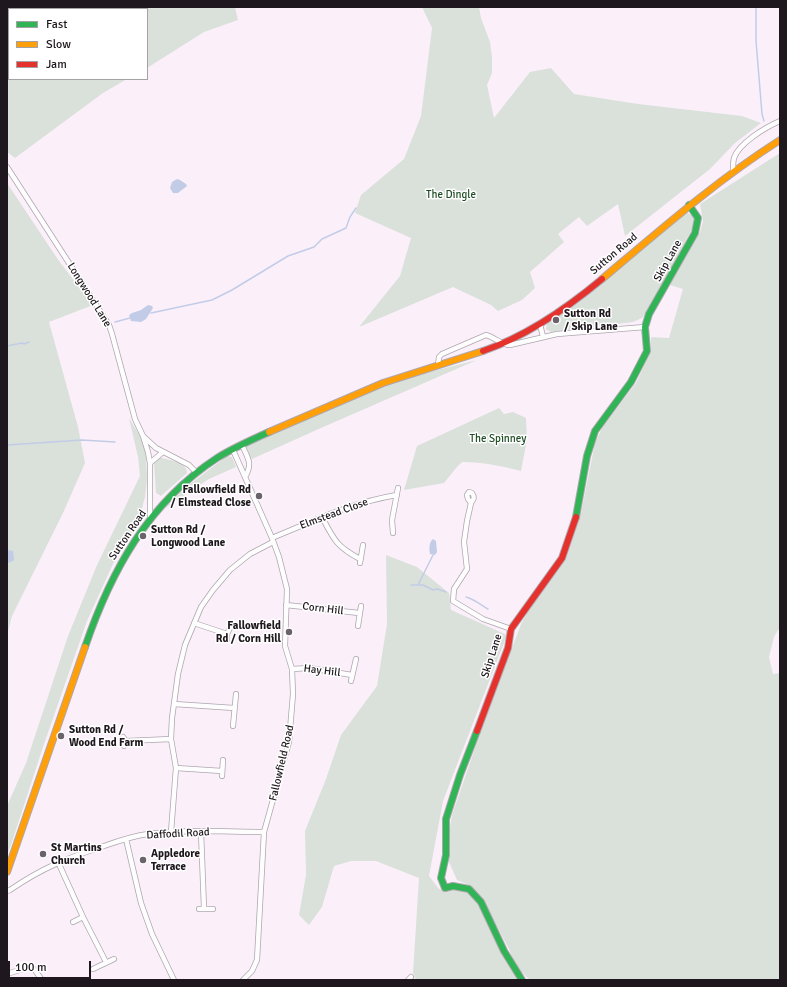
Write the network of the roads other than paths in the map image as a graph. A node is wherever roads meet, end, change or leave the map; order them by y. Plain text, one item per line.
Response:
1 (780, 121) edge
2 (780, 140) edge
3 (7, 167) edge
4 (733, 171) junction
5 (689, 205) junction
6 (540, 324) junction
7 (645, 327) junction
8 (543, 337) junction
9 (502, 342) junction
10 (438, 365) junction
11 (143, 436) junction
12 (242, 445) junction
13 (233, 450) junction
14 (163, 452) junction
15 (150, 463) junction
16 (197, 473) junction
17 (245, 477) junction
18 (398, 488) dead end
19 (397, 495) junction
20 (471, 503) dead end
21 (150, 517) junction
22 (322, 517) junction
23 (393, 533) dead end
24 (272, 540) junction
25 (362, 545) dead end
26 (286, 605) junction
27 (361, 606) dead end
28 (359, 613) junction
29 (194, 624) junction
30 (358, 626) dead end
31 (230, 628) dead end
32 (511, 629) junction
33 (227, 634) junction
34 (227, 640) dead end
35 (356, 659) dead end
36 (292, 669) junction
37 (352, 675) junction
38 (351, 681) dead end
39 (236, 694) dead end
40 (174, 704) junction
41 (234, 708) junction
42 (233, 726) dead end
43 (172, 739) junction
44 (125, 741) dead end
45 (223, 760) dead end
46 (176, 768) junction
47 (171, 832) junction
48 (201, 832) junction
49 (264, 832) junction
50 (126, 839) junction
51 (58, 862) junction
52 (7, 872) edge
53 (7, 891) edge
54 (213, 909) dead end
55 (83, 917) junction
56 (73, 922) dead end
57 (114, 959) dead end
58 (106, 962) junction
59 (93, 969) dead end
60 (7, 974) edge
61 (42, 980) edge
62 (174, 980) edge
63 (243, 980) edge
64 (522, 980) edge

1 - 4 street
2 - 4 main road, Sutton Road
3 - 11 street, Longwood Lane
4 - 5 main road, Sutton Road
5 - 6 main road, Sutton Road
5 - 7 main road, Skip Lane
6 - 8 street
6 - 9 main road, Sutton Road
7 - 8 street
7 - 32 main road, Skip Lane
8 - 9 street
9 - 10 main road, Sutton Road
9 - 10 street
10 - 12 main road, Sutton Road
11 - 14 street, Longwood Lane
11 - 15 street, Longwood Lane
12 - 13 main road, Sutton Road
12 - 17 street
13 - 16 main road, Sutton Road
13 - 17 street, Fallowfield Road
14 - 15 street
14 - 16 street, Longwood Lane
15 - 21 street, Longwood Lane
16 - 21 main road, Sutton Road
17 - 24 street, Fallowfield Road
18 - 19 street
19 - 22 street, Elmstead Close
19 - 23 street
20 - 32 street
21 - 52 main road, Sutton Road
22 - 24 street, Elmstead Close
22 - 25 street
24 - 26 street, Fallowfield Road
24 - 29 street, Elmstead Close
26 - 28 street, Corn Hill
26 - 36 street, Fallowfield Road
27 - 28 street, Corn Hill
28 - 30 street, Corn Hill
29 - 33 street
29 - 40 street, Elmstead Close
31 - 33 street
32 - 64 main road, Skip Lane
33 - 34 street
35 - 37 street, Hay Hill
36 - 37 street, Hay Hill
36 - 49 street, Fallowfield Road
37 - 38 street, Hay Hill
39 - 41 street
40 - 41 street
40 - 43 street, Elmstead Close
41 - 42 street
43 - 44 street
43 - 46 street, Elmstead Close
45 - 46 street
46 - 47 street, Elmstead Close
47 - 48 street, Daffodil Road
47 - 50 street, Daffodil Road
48 - 49 street, Daffodil Road
48 - 54 street
49 - 63 street, Fallowfield Road
50 - 51 street, Daffodil Road
50 - 62 street
51 - 53 street, Daffodil Road
51 - 55 street
55 - 56 street
55 - 58 street
57 - 58 street
58 - 59 street
60 - 61 street

